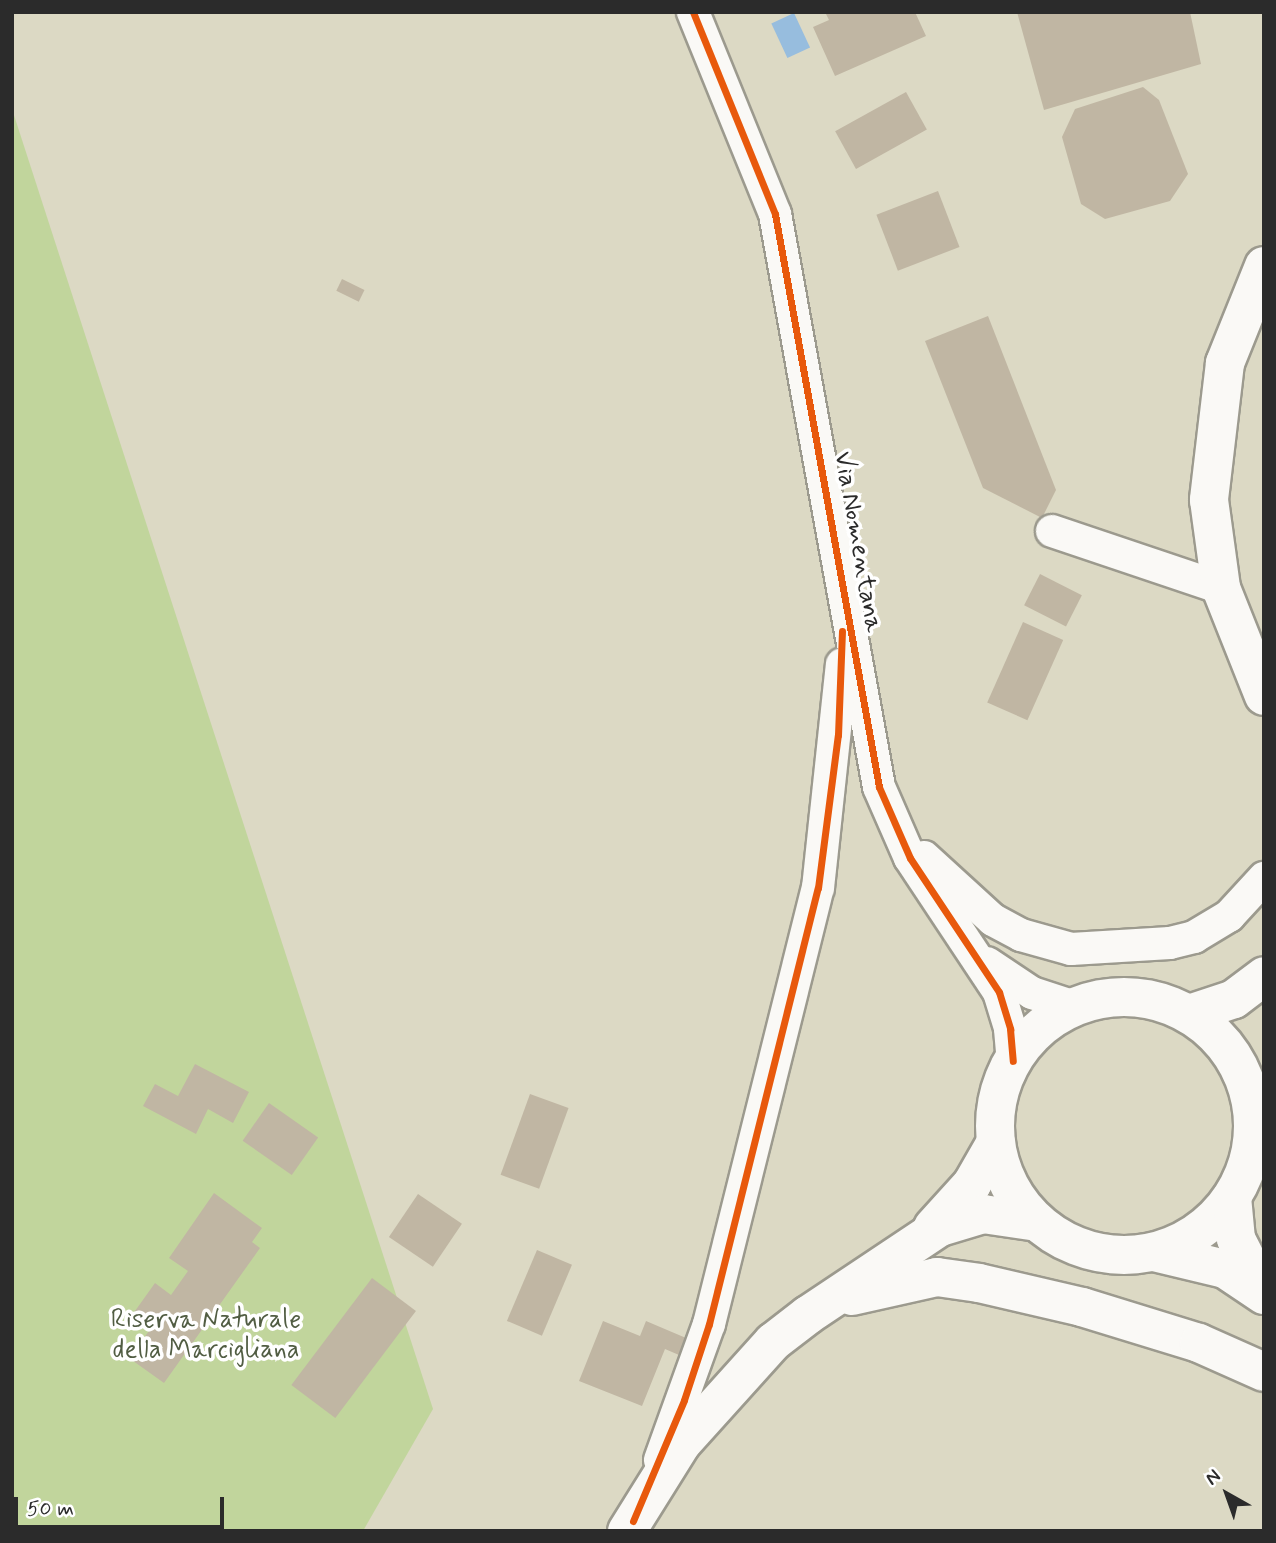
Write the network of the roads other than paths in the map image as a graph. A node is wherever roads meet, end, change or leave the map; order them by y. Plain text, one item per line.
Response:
1 (693, 12) edge
2 (1264, 266) edge
3 (835, 530) junction
4 (1052, 531) dead end
5 (1221, 588) junction
6 (1261, 691) edge
7 (889, 814) junction
8 (1264, 878) edge
9 (973, 950) junction
10 (1264, 977) edge
11 (1074, 1007) junction
12 (1189, 1014) junction
13 (1235, 1059) junction
14 (1013, 1061) junction
15 (996, 1142) junction
16 (1232, 1197) junction
17 (1037, 1222) junction
18 (920, 1238) junction
19 (1154, 1252) junction
20 (1264, 1294) edge
21 (808, 1315) junction
22 (1264, 1372) edge
23 (630, 1526) edge

1 - 3 street, Via Nomentana
2 - 5 main road
3 - 7 street, Via Nomentana
3 - 23 street
4 - 5 street
5 - 6 main road
7 - 8 street
7 - 9 street, Via Nomentana
9 - 11 street, Via Nomentana
9 - 14 street, Via Nomentana
10 - 12 main road
10 - 13 main road
11 - 12 main road
11 - 14 main road
12 - 13 main road
13 - 16 main road
14 - 15 main road
15 - 17 main road
15 - 18 main road
16 - 19 main road
16 - 20 main road
17 - 18 main road
17 - 19 main road
18 - 21 main road
19 - 20 main road
21 - 22 main road
21 - 23 main road

